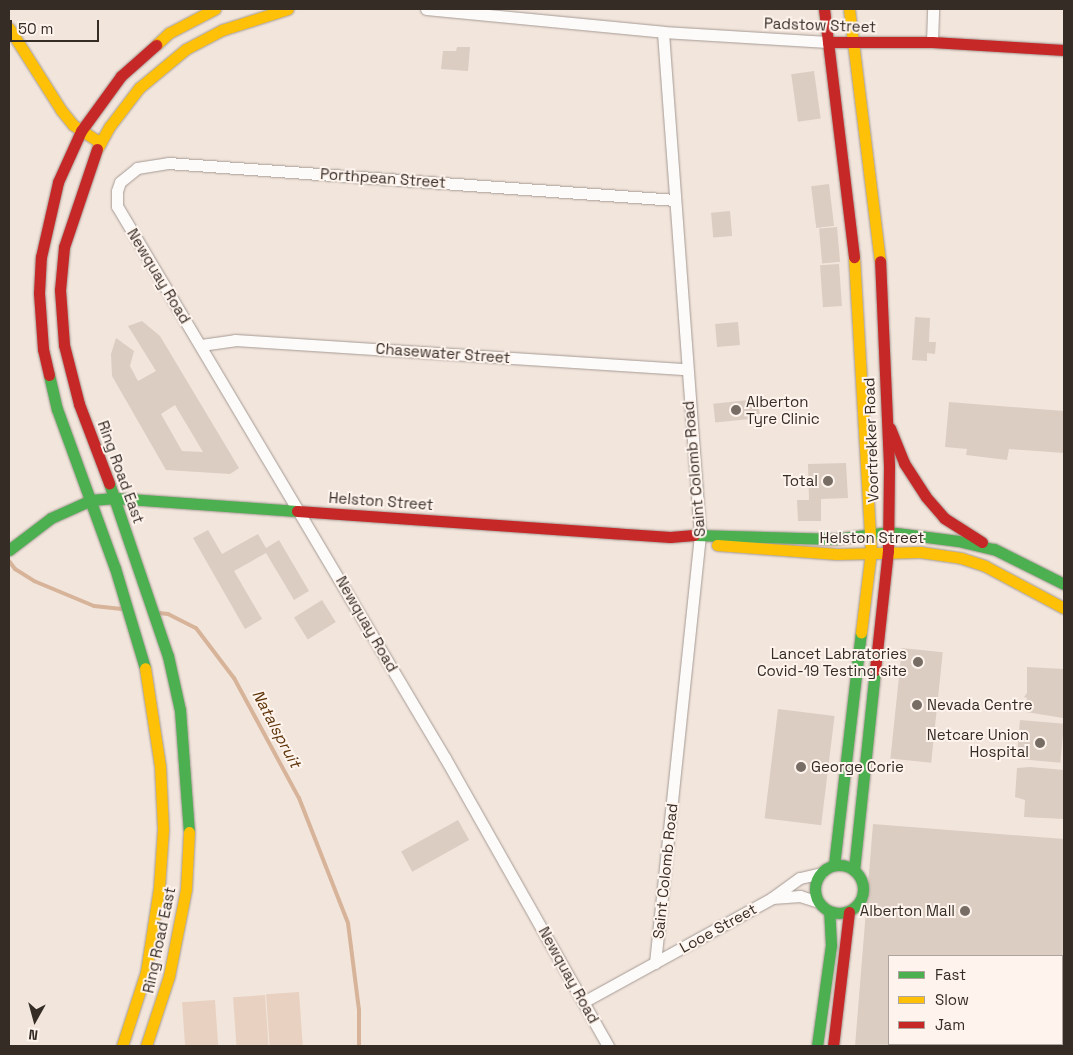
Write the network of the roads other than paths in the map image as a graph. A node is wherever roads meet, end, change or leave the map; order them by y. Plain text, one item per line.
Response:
1 (215, 9) edge
2 (288, 9) edge
3 (426, 9) edge
4 (824, 9) edge
5 (849, 9) edge
6 (932, 9) edge
7 (9, 28) edge
8 (663, 32) junction
9 (828, 42) junction
10 (852, 42) junction
11 (932, 42) junction
12 (1064, 50) edge
13 (81, 131) junction
14 (101, 143) junction
15 (676, 200) junction
16 (117, 206) joint
17 (200, 345) junction
18 (686, 369) junction
19 (885, 414) junction
20 (115, 498) junction
21 (91, 500) junction
22 (301, 511) junction
23 (871, 532) junction
24 (888, 532) junction
25 (700, 540) junction
26 (9, 550) edge
27 (994, 550) junction
28 (871, 551) junction
29 (888, 551) junction
30 (1064, 584) edge
31 (1064, 608) edge
32 (834, 865) junction
33 (854, 870) junction
34 (821, 873) junction
35 (173, 889) junction
36 (772, 898) junction
37 (818, 902) junction
38 (829, 912) junction
39 (849, 912) junction
40 (655, 964) junction
41 (585, 1001) junction
42 (122, 1046) edge
43 (146, 1046) edge
44 (608, 1046) edge
45 (817, 1046) edge
46 (832, 1046) edge

1 - 13 main road, Ring Road East
2 - 14 main road, Ring Road East
3 - 8 street, Padstow Street
4 - 9 main road, Voortrekker Road
5 - 10 main road, Voortrekker Road
6 - 11 street
7 - 13 main road
8 - 9 street, Padstow Street
8 - 15 street, Saint Colomb Road
9 - 10 main road, Padstow Street
9 - 23 main road, Voortrekker Road
10 - 11 main road, Padstow Street
10 - 19 main road, Voortrekker Road
11 - 12 main road, Padstow Street
13 - 14 main road
13 - 21 main road, Ring Road East
14 - 20 main road, Ring Road East
15 - 16 street, Porthpean Street
15 - 18 street, Saint Colomb Road
16 - 17 street, Newquay Road
17 - 18 street, Chasewater Street
17 - 22 street, Newquay Road
18 - 25 street, Saint Colomb Road
19 - 24 main road, Voortrekker Road
19 - 27 main road
20 - 21 main road, Helston Street
20 - 22 main road, Helston Street
20 - 35 main road, Ring Road East
21 - 26 main road, Helston Street
21 - 35 main road, Ring Road East
22 - 25 main road, Helston Street
22 - 41 street, Newquay Road
23 - 24 main road, Helston Street
23 - 25 main road, Helston Street
23 - 28 main road, Voortrekker Road
24 - 27 main road, Helston Street
24 - 29 main road, Voortrekker Road
25 - 28 main road, Helston Street
25 - 40 street, Saint Colomb Road
27 - 30 main road, Helston Street
28 - 29 main road, Helston Street
28 - 32 main road, Voortrekker Road
29 - 31 main road, Helston Street
29 - 33 main road, Voortrekker Road
32 - 33 main road
32 - 34 main road
33 - 39 main road
34 - 36 street, Looe Street
34 - 37 main road
35 - 42 main road, Ring Road East
35 - 43 main road, Ring Road East
36 - 37 street, Looe Street
36 - 40 street, Looe Street
37 - 38 main road
38 - 39 main road
38 - 45 main road
39 - 46 main road
40 - 41 street, Looe Street
41 - 44 street, Newquay Road

